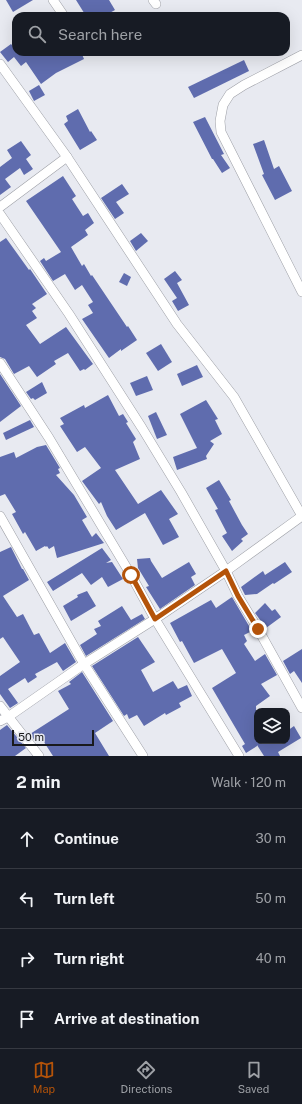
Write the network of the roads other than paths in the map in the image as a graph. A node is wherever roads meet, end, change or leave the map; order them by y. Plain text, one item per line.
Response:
1 (53, 0) edge
2 (61, 12) edge
3 (302, 55) edge
4 (0, 64) edge
5 (67, 157) junction
6 (0, 207) edge
7 (0, 214) edge
8 (302, 292) edge
9 (0, 363) edge
10 (0, 516) edge
11 (302, 516) edge
12 (226, 571) junction
13 (155, 619) junction
14 (84, 664) junction
15 (0, 706) edge
16 (302, 708) edge
17 (4, 719) edge
18 (40, 756) edge
19 (143, 756) edge
20 (239, 756) edge

1 - 2 street
3 - 8 street
4 - 5 street
5 - 6 street
5 - 11 street
7 - 12 street
9 - 13 street
10 - 14 street
11 - 12 street
12 - 13 street
12 - 16 street
13 - 14 street
13 - 20 street
14 - 17 street
14 - 19 street
15 - 17 street
17 - 18 street

